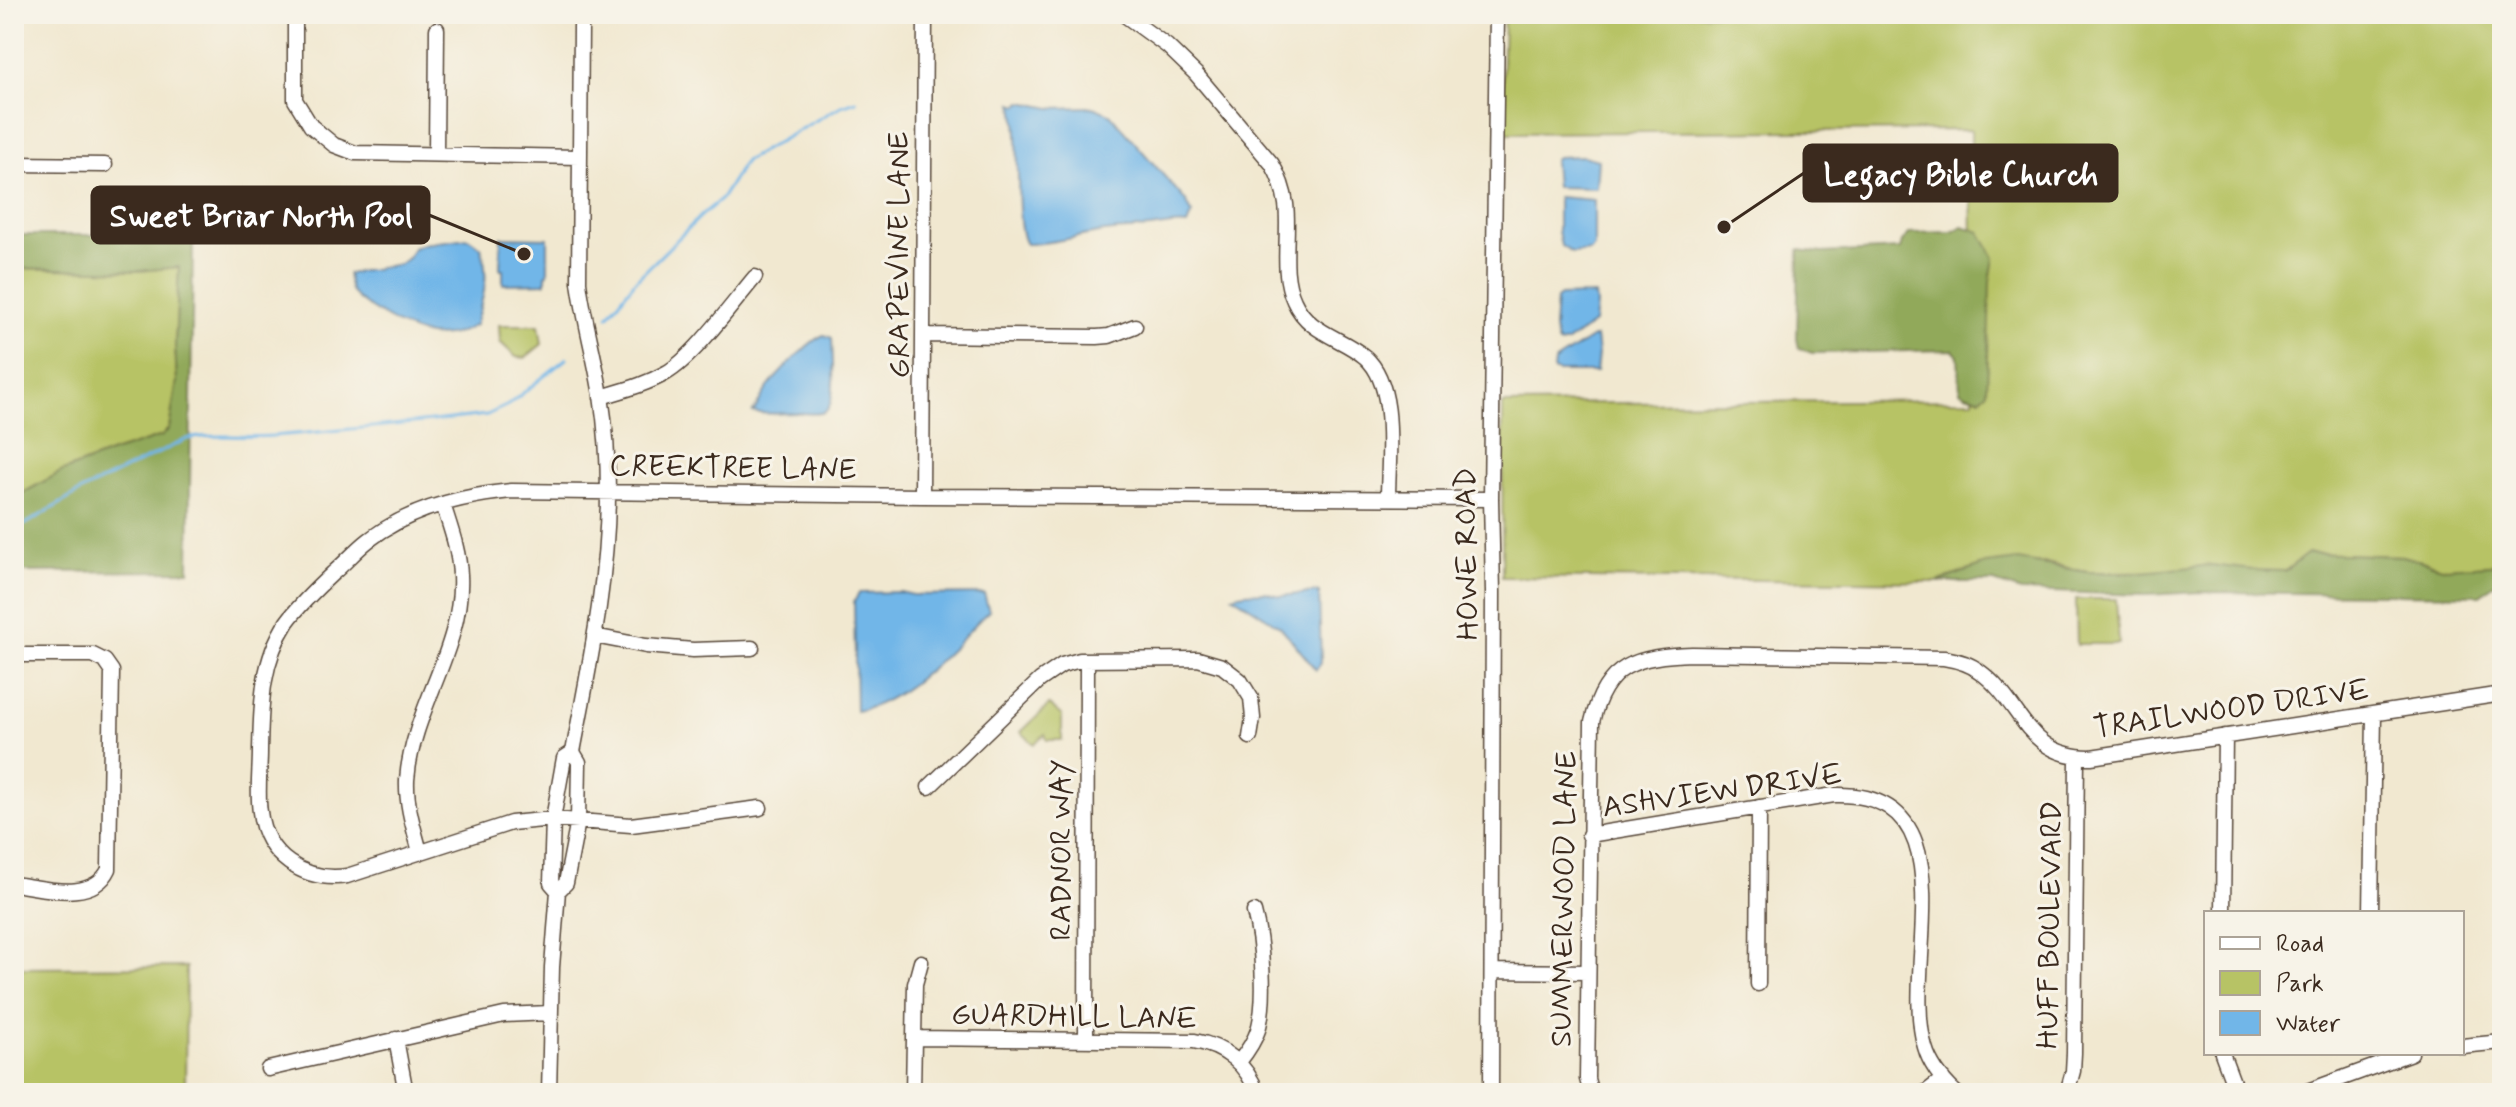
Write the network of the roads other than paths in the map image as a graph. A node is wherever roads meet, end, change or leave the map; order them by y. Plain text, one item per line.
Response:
1 (925, 14) edge
2 (1123, 14) edge
3 (1497, 14) edge
4 (295, 23) dead end
5 (581, 26) dead end
6 (437, 29) dead end
7 (436, 154) junction
8 (579, 157) junction
9 (14, 164) edge
10 (105, 165) dead end
11 (755, 277) dead end
12 (1135, 326) dead end
13 (924, 335) junction
14 (601, 397) junction
15 (608, 491) junction
16 (922, 496) junction
17 (1388, 498) junction
18 (1491, 499) junction
19 (443, 504) junction
20 (594, 636) junction
21 (752, 648) dead end
22 (14, 655) edge
23 (1087, 660) junction
24 (1623, 668) joint
25 (2502, 694) edge
26 (2374, 714) junction
27 (2225, 736) junction
28 (1250, 737) dead end
29 (573, 752) junction
30 (2077, 757) junction
31 (929, 787) dead end
32 (1759, 807) junction
33 (760, 808) dead end
34 (553, 819) junction
35 (578, 821) junction
36 (1589, 835) junction
37 (420, 852) junction
38 (14, 884) edge
39 (558, 891) junction
40 (2223, 911) edge
41 (2371, 911) edge
42 (1254, 912) dead end
43 (921, 962) dead end
44 (1492, 971) junction
45 (1588, 972) junction
46 (1758, 984) dead end
47 (550, 1013) junction
48 (914, 1038) junction
49 (396, 1039) junction
50 (1086, 1040) junction
51 (2502, 1042) edge
52 (2464, 1046) edge
53 (2223, 1055) edge
54 (2380, 1058) edge
55 (1239, 1062) junction
56 (268, 1069) dead end
57 (1943, 1079) junction
58 (406, 1093) edge
59 (549, 1093) edge
60 (913, 1093) edge
61 (1257, 1093) edge
62 (1491, 1093) edge
63 (1591, 1093) edge
64 (1925, 1093) edge
65 (1956, 1093) edge
66 (2067, 1093) edge
67 (2237, 1093) edge
68 (2302, 1093) edge

1 - 13 street, GRAPEVINE LANE
2 - 17 street
3 - 18 street, HOWE ROAD
4 - 7 street
5 - 8 street
6 - 7 street
7 - 8 street
8 - 14 street
9 - 10 street
11 - 14 street
12 - 13 street
13 - 16 street, GRAPEVINE LANE
14 - 15 street
15 - 16 street, CREEKTREE LANE
15 - 19 street, CREEKTREE LANE
15 - 20 street
16 - 17 street, CREEKTREE LANE
17 - 18 street, CREEKTREE LANE
18 - 44 street, HOWE ROAD
19 - 37 street
19 - 37 street, CREEKTREE LANE
20 - 21 street
20 - 29 street
22 - 38 street
23 - 28 street
23 - 31 street
23 - 50 street, RADNOR WAY
24 - 30 street, TRAILWOOD DRIVE
24 - 36 street, SUMMERWOOD LANE
25 - 26 street, TRAILWOOD DRIVE
26 - 27 street, TRAILWOOD DRIVE
26 - 41 street
27 - 30 street, TRAILWOOD DRIVE
27 - 40 street
29 - 34 street
29 - 35 street
30 - 66 street, HUFF BOULEVARD
32 - 36 street, ASHVIEW DRIVE
32 - 46 street
32 - 57 street, ASHVIEW DRIVE
33 - 35 street
34 - 35 street
34 - 37 street
34 - 39 street
35 - 39 street
36 - 45 street, SUMMERWOOD LANE
39 - 47 street
42 - 55 street
43 - 48 street
44 - 45 street
44 - 62 street, HOWE ROAD
45 - 63 street, SUMMERWOOD LANE
47 - 49 street
47 - 59 street
48 - 50 street, GUARDHILL LANE
48 - 60 street
49 - 56 street
49 - 58 street
50 - 55 street, GUARDHILL LANE
51 - 52 street
53 - 67 street
54 - 68 street
55 - 61 street
57 - 64 street
57 - 65 street, ASHVIEW DRIVE

